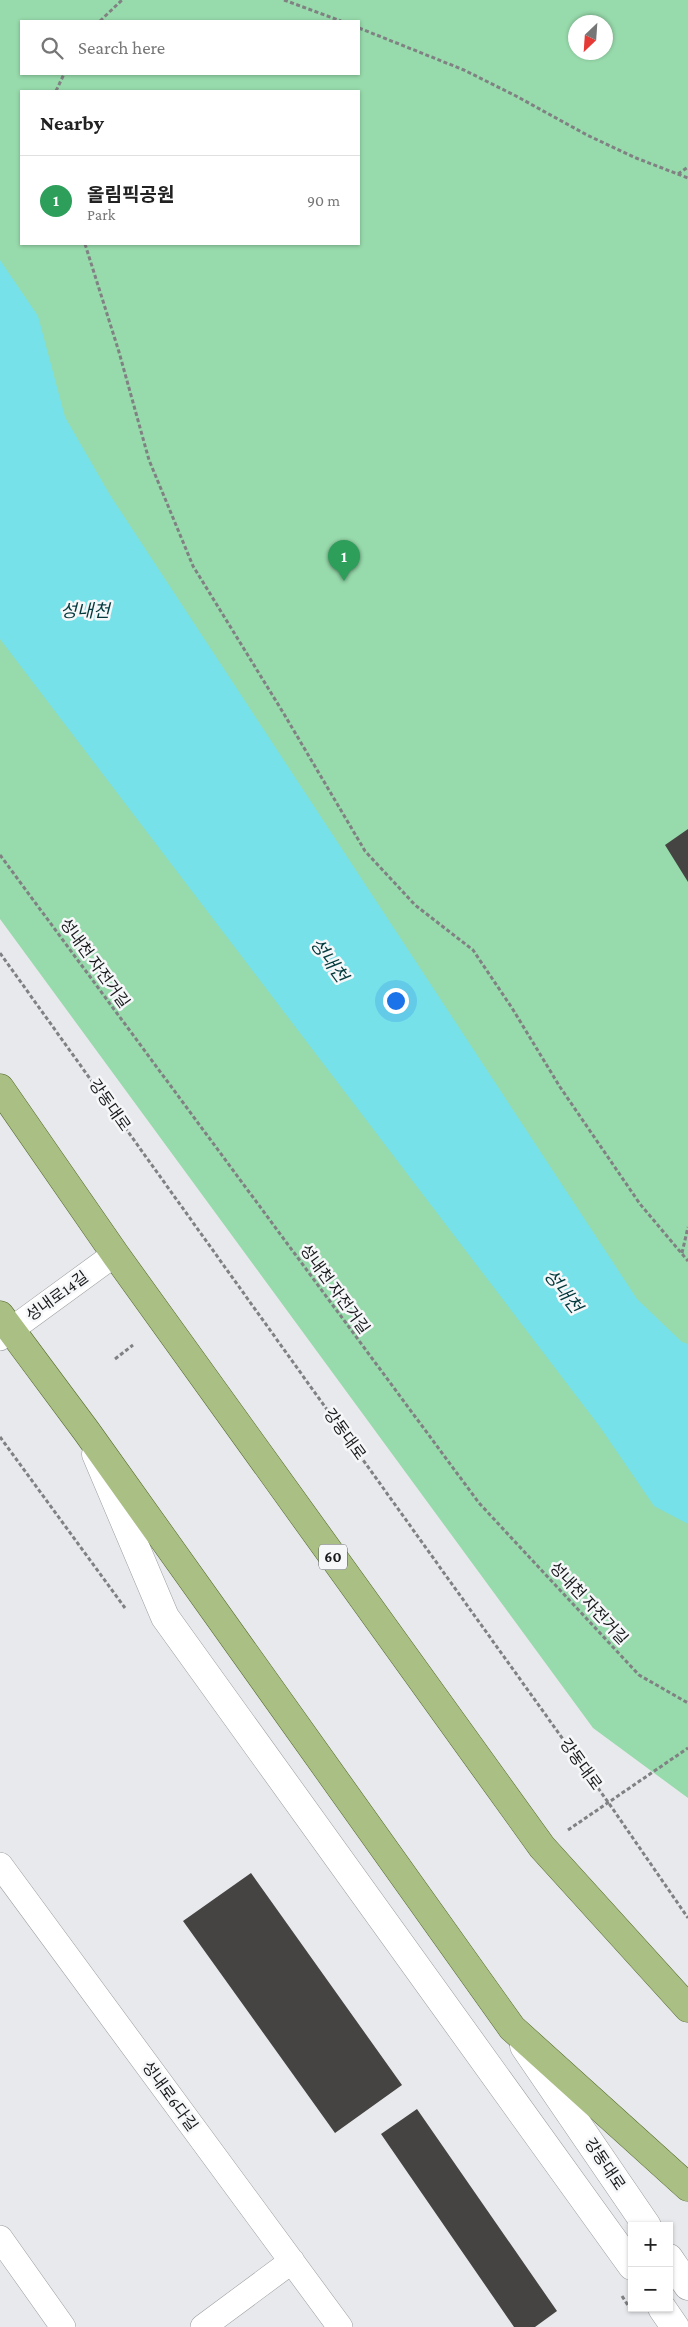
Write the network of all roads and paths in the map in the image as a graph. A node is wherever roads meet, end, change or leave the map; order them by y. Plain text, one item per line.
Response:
1 (122, 0) edge
2 (284, 0) edge
3 (101, 20) edge
4 (338, 20) edge
5 (360, 28) edge
6 (64, 75) edge
7 (56, 90) edge
8 (688, 167) edge
9 (677, 174) junction
10 (688, 178) edge
11 (86, 245) edge
12 (0, 855) edge
13 (0, 953) edge
14 (0, 1088) edge
15 (688, 1227) edge
16 (114, 1254) junction
17 (682, 1254) junction
18 (688, 1261) edge
19 (4, 1328) edge
20 (133, 1345) dead end
21 (115, 1359) dead end
22 (87, 1432) junction
23 (688, 1703) edge
24 (688, 1748) edge
25 (608, 1802) junction
26 (542, 1848) junction
27 (0, 1865) edge
28 (688, 1918) edge
29 (688, 2008) edge
30 (512, 2028) junction
31 (688, 2187) edge
32 (644, 2222) edge
33 (0, 2238) edge
34 (628, 2260) edge
35 (292, 2261) junction
36 (673, 2264) edge
37 (688, 2286) edge
38 (665, 2312) edge
39 (64, 2327) edge
40 (203, 2327) edge
41 (340, 2327) edge
42 (675, 2327) edge

1 - 3 path
2 - 4 path
5 - 9 path
6 - 7 path
8 - 9 path
9 - 10 path
11 - 17 path
12 - 23 path, 성내천 자전거길
13 - 25 path, 강동대로
14 - 16 main road, 60
15 - 17 path
16 - 19 street, 성내로14길
16 - 26 main road, 60
17 - 18 path
19 - 22 main road, 강동대로
20 - 21 path
22 - 30 main road, 강동대로
22 - 34 main road
24 - 25 path
25 - 26 path
25 - 28 path, 강동대로
26 - 29 main road, 60
27 - 35 street, 성내로6다길
30 - 31 main road, 강동대로
30 - 32 main road, 강동대로
33 - 39 street
35 - 40 street
35 - 41 street, 성내로6다길
36 - 37 main road
38 - 42 main road

